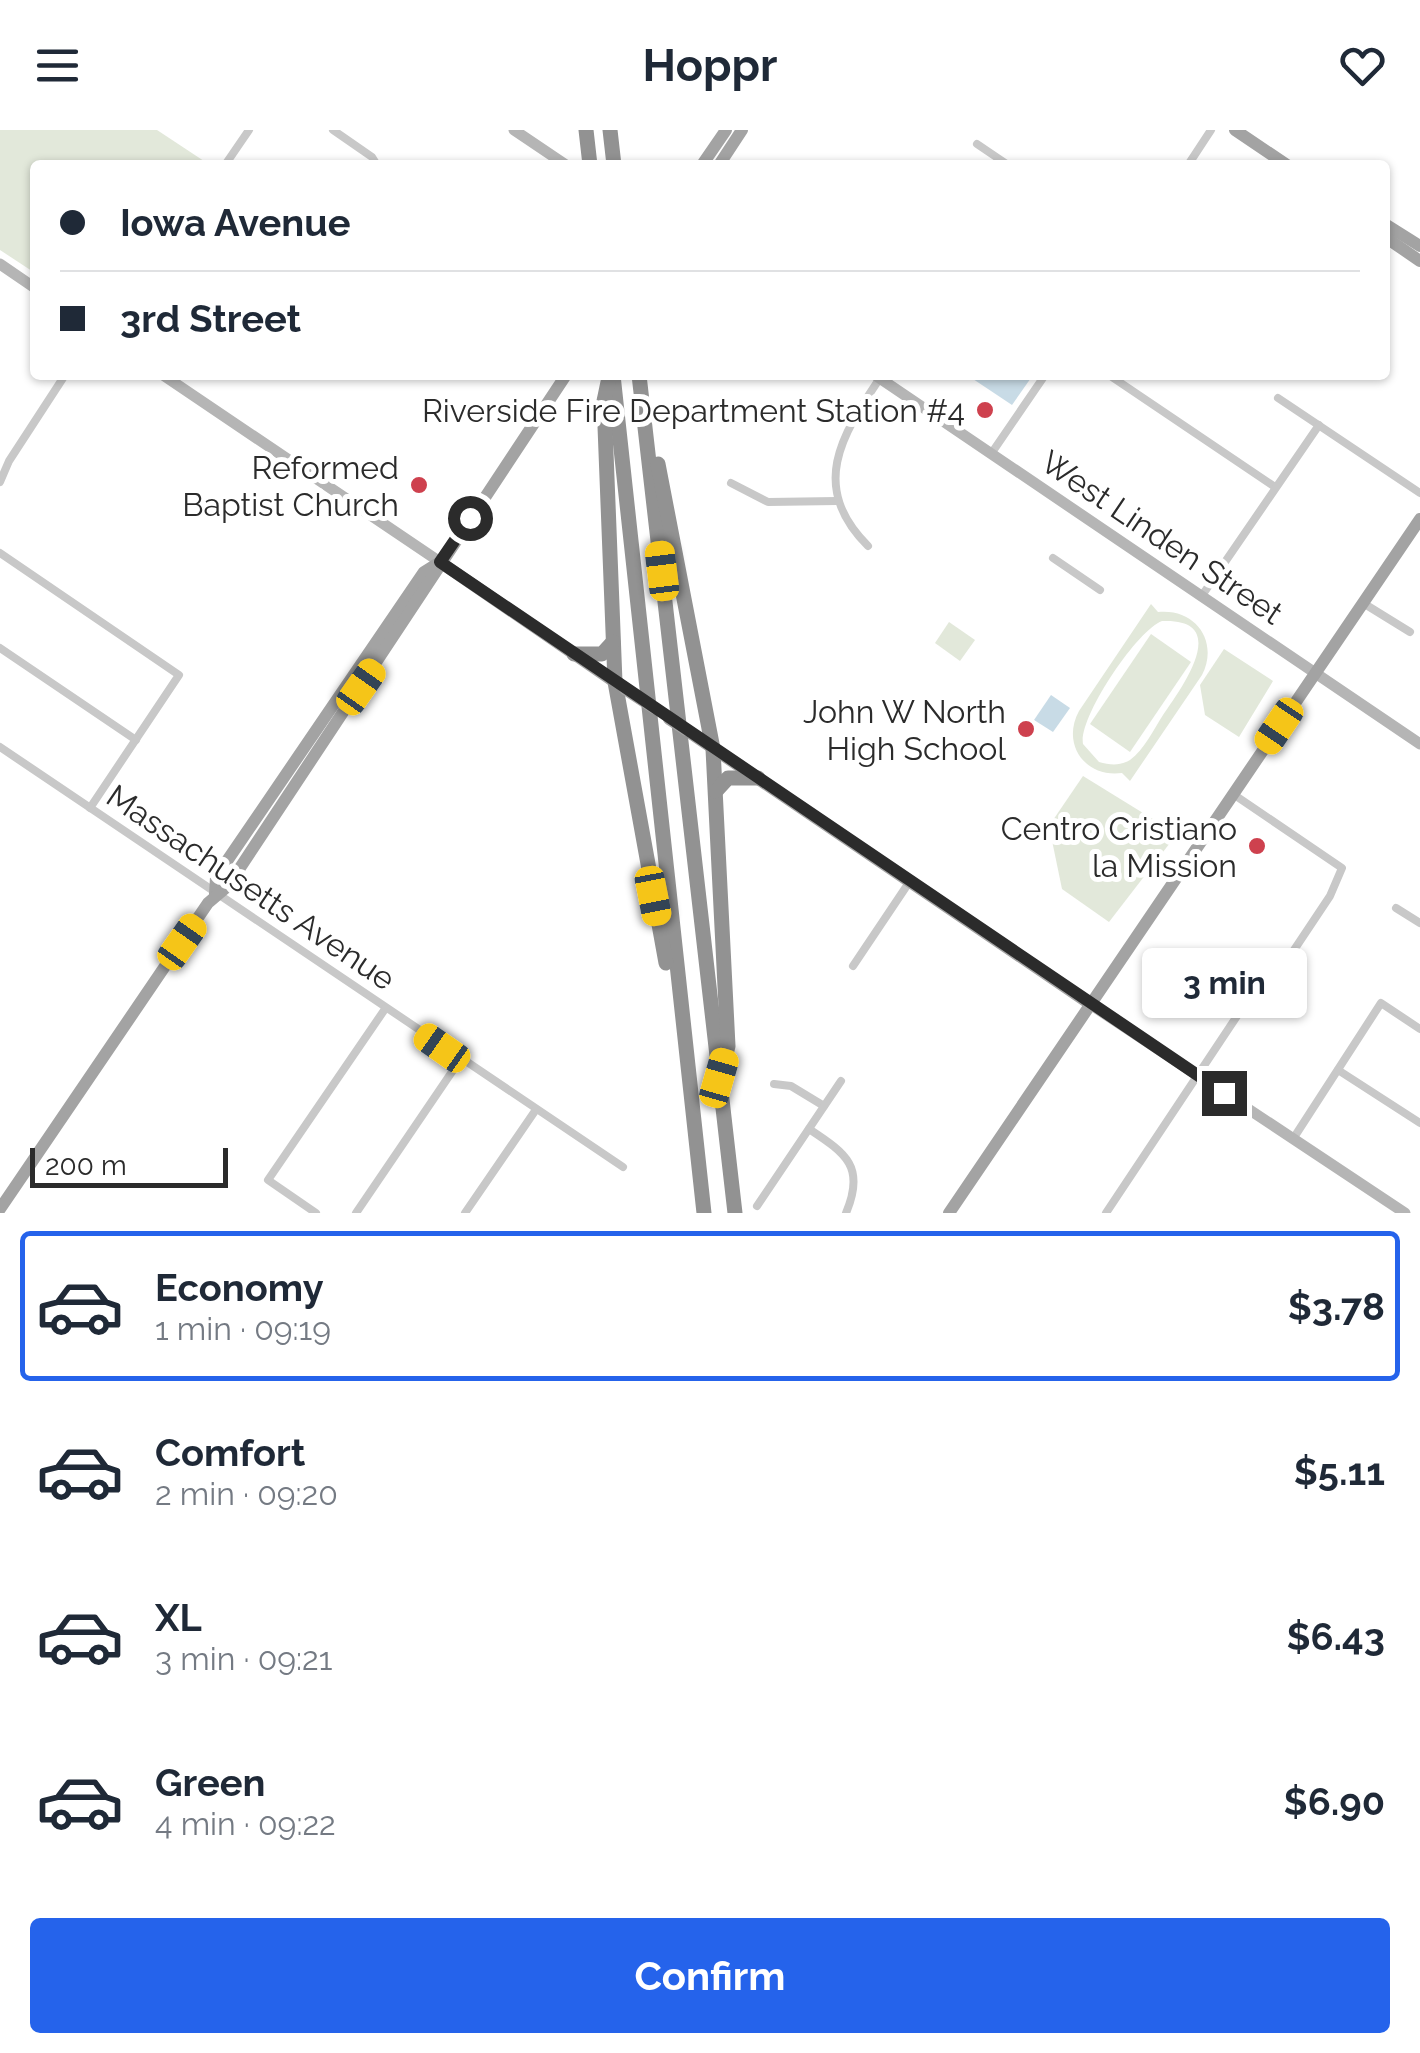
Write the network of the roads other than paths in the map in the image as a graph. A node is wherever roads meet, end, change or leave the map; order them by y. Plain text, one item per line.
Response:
1 (248, 130) edge
2 (333, 130) edge
3 (514, 130) edge
4 (586, 130) edge
5 (610, 130) edge
6 (726, 130) edge
7 (742, 130) edge
8 (1211, 130) edge
9 (1235, 130) edge
10 (977, 144) dead end
11 (228, 160) edge
12 (372, 160) edge
13 (559, 160) edge
14 (589, 160) edge
15 (613, 160) edge
16 (705, 160) edge
17 (721, 160) edge
18 (1001, 160) edge
19 (1191, 160) edge
20 (1280, 160) edge
21 (1390, 227) edge
22 (1390, 238) edge
23 (1390, 239) edge
24 (1418, 245) edge
25 (1420, 262) edge
26 (0, 264) edge
27 (30, 285) edge
28 (63, 380) edge
29 (170, 380) edge
30 (563, 380) edge
31 (610, 380) edge
32 (612, 380) edge
33 (641, 380) edge
34 (641, 380) edge
35 (875, 380) edge
36 (881, 380) edge
37 (1042, 380) edge
38 (1116, 380) edge
39 (1278, 398) dead end
40 (1319, 424) junction
41 (991, 454) junction
42 (0, 482) edge
43 (730, 483) dead end
44 (1276, 487) junction
45 (1420, 492) edge
46 (838, 501) junction
47 (1420, 520) edge
48 (868, 546) dead end
49 (0, 553) edge
50 (1053, 558) dead end
51 (440, 562) junction
52 (1100, 590) dead end
53 (1200, 596) junction
54 (1363, 603) junction
55 (1410, 632) dead end
56 (614, 642) junction
57 (0, 648) edge
58 (574, 654) junction
59 (1315, 673) junction
60 (620, 685) junction
61 (136, 740) junction
62 (1419, 741) edge
63 (709, 746) junction
64 (0, 747) edge
65 (758, 778) junction
66 (716, 790) junction
67 (1233, 794) junction
68 (90, 808) junction
69 (910, 881) junction
70 (215, 894) junction
71 (1396, 908) dead end
72 (1420, 924) edge
73 (853, 966) dead end
74 (1090, 1004) junction
75 (384, 1008) junction
76 (1420, 1029) edge
77 (460, 1060) junction
78 (1338, 1070) junction
79 (1199, 1076) junction
80 (719, 1078) junction
81 (841, 1081) dead end
82 (774, 1084) dead end
83 (690, 1085) junction
84 (824, 1106) junction
85 (535, 1111) junction
86 (1420, 1124) edge
87 (809, 1129) junction
88 (1294, 1139) junction
89 (624, 1167) dead end
90 (757, 1206) dead end
91 (0, 1209) edge
92 (316, 1213) edge
93 (356, 1213) edge
94 (465, 1213) edge
95 (704, 1213) edge
96 (735, 1213) edge
97 (846, 1213) edge
98 (949, 1213) edge
99 (1106, 1213) edge
100 (1405, 1213) edge

1 - 11 street
2 - 12 street
3 - 13 main road
4 - 14 highway
5 - 15 highway
6 - 16 main road
7 - 17 main road
8 - 19 street
9 - 20 main road
10 - 18 street
21 - 24 main road
22 - 24 main road
23 - 25 main road
26 - 27 main road
28 - 42 street
29 - 51 main road
30 - 51 main road
31 - 56 highway
32 - 83 highway
33 - 63 highway
34 - 80 highway
35 - 46 street
36 - 41 main road, West Linden Street
37 - 41 street
38 - 44 street
39 - 40 street
40 - 44 street
40 - 45 street
41 - 53 main road, West Linden Street
43 - 46 street
44 - 53 street
46 - 48 street
47 - 54 main road
49 - 61 street
50 - 52 street
51 - 58 main road
51 - 70 main road
53 - 59 main road, West Linden Street
54 - 55 street
54 - 59 main road
56 - 58 highway
56 - 60 highway
57 - 61 street
58 - 60 main road
59 - 62 main road, West Linden Street
59 - 67 main road
60 - 63 main road, bridge
60 - 83 highway
61 - 68 street
63 - 65 main road
63 - 66 highway
64 - 68 street, Massachusetts Avenue
65 - 66 highway
65 - 69 main road
66 - 80 highway
67 - 74 main road
67 - 79 street
68 - 70 street, Massachusetts Avenue
69 - 73 street
69 - 74 main road
70 - 75 street, Massachusetts Avenue
70 - 91 main road
71 - 72 street
74 - 79 main road
74 - 98 main road
75 - 77 street, Massachusetts Avenue
75 - 92 street
76 - 78 street
77 - 85 street, Massachusetts Avenue
77 - 93 street
78 - 86 street
78 - 88 street
79 - 88 main road
79 - 99 street
80 - 96 highway
81 - 84 street
82 - 84 street
83 - 95 highway
84 - 87 street
85 - 89 street, Massachusetts Avenue
85 - 94 street
87 - 90 street
87 - 97 street
88 - 100 main road

